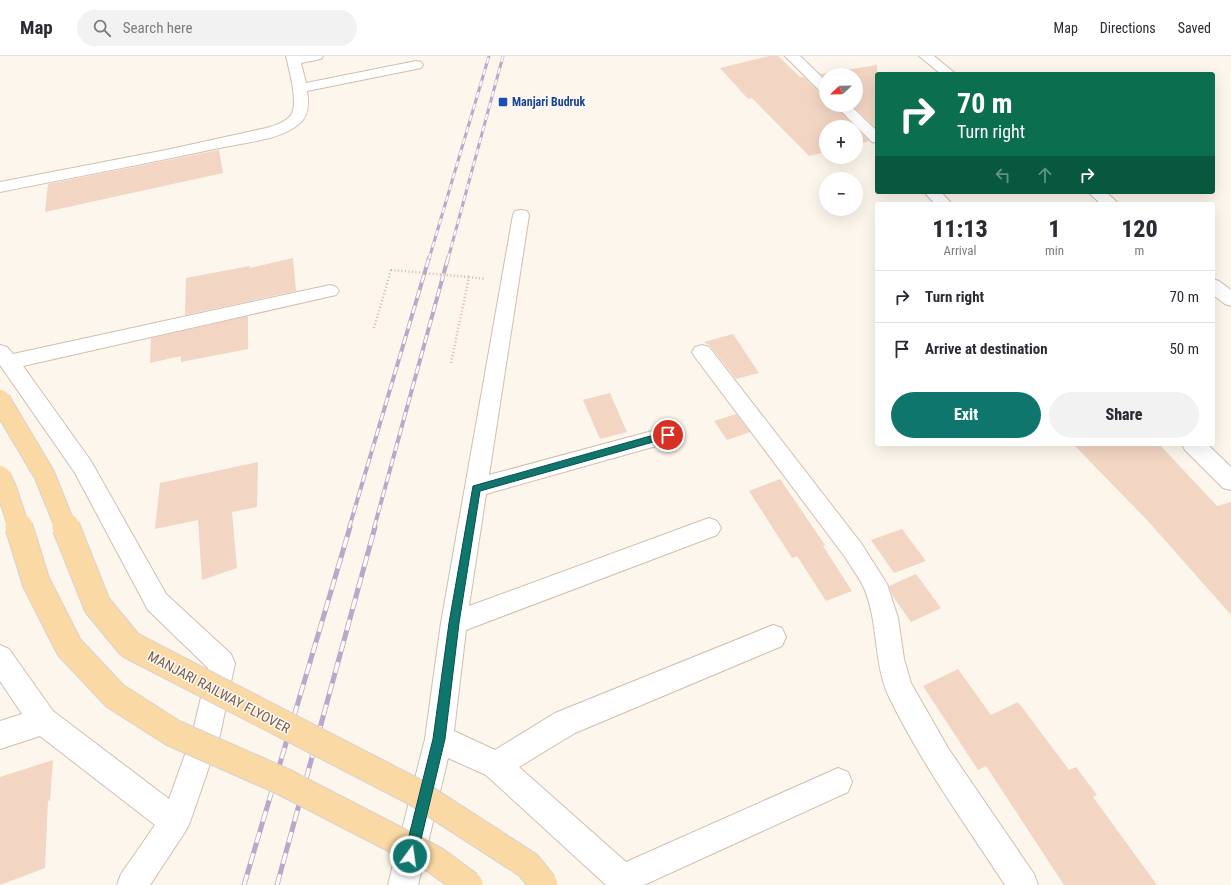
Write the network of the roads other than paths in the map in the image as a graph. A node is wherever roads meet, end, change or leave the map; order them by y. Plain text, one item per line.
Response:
1 (316, 56) edge
2 (792, 56) edge
3 (926, 56) edge
4 (294, 58) edge
5 (416, 65) dead end
6 (946, 72) edge
7 (819, 82) edge
8 (299, 88) junction
9 (849, 112) edge
10 (875, 137) edge
11 (0, 187) edge
12 (934, 194) edge
13 (1098, 194) edge
14 (942, 202) edge
15 (1108, 202) edge
16 (522, 215) dead end
17 (1215, 287) edge
18 (330, 291) dead end
19 (1231, 300) edge
20 (702, 352) dead end
21 (5, 357) edge
22 (0, 400) edge
23 (668, 435) dead end
24 (1195, 446) edge
25 (0, 476) edge
26 (1231, 481) edge
27 (476, 488) junction
28 (709, 528) dead end
29 (454, 623) junction
30 (774, 637) dead end
31 (0, 658) edge
32 (43, 721) junction
33 (0, 735) edge
34 (439, 739) junction
35 (496, 765) junction
36 (838, 782) dead end
37 (175, 822) junction
38 (624, 882) edge
39 (132, 885) edge
40 (403, 885) edge
41 (469, 885) edge
42 (544, 885) edge
43 (1023, 885) edge

1 - 4 street
2 - 7 street
3 - 6 street
4 - 8 street
5 - 8 street
8 - 11 street
9 - 10 street
12 - 14 street
13 - 15 street
16 - 27 street
17 - 19 street
18 - 21 street
20 - 43 street
21 - 37 street
22 - 42 main road, MANJARI RAILWAY FLYOVER, bridge
23 - 27 street
24 - 26 street
25 - 41 main road, bridge
27 - 29 street
28 - 29 street
29 - 34 street
30 - 35 street
31 - 32 street
32 - 33 street
32 - 37 street
34 - 35 street
34 - 40 street
35 - 38 street
36 - 38 street
37 - 39 street

